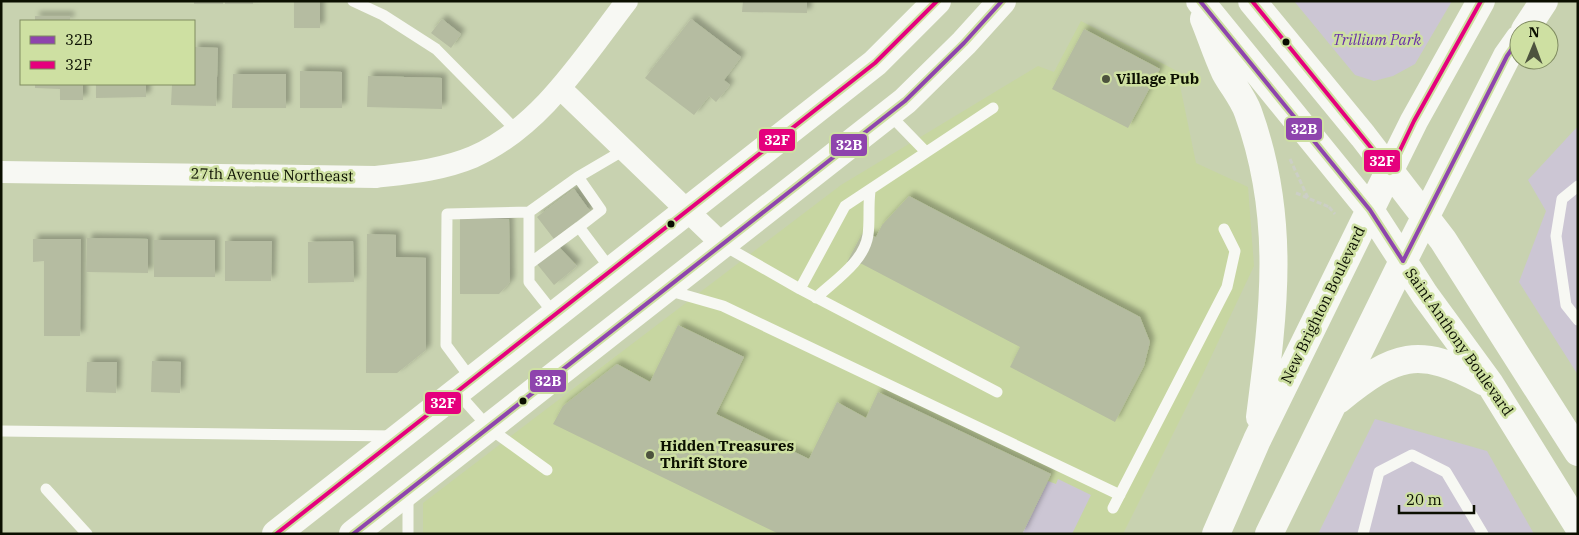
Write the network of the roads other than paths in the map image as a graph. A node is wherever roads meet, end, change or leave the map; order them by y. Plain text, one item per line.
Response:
1 (353, 1) edge
2 (627, 1) edge
3 (938, 1) edge
4 (1002, 1) edge
5 (1198, 1) edge
6 (1481, 1) edge
7 (1544, 1) edge
8 (1258, 6) edge
9 (1532, 20) edge
10 (1509, 53) edge
11 (560, 88) junction
12 (993, 108) dead end
13 (889, 114) junction
14 (516, 130) junction
15 (624, 150) junction
16 (925, 151) junction
17 (1390, 171) junction
18 (1, 172) edge
19 (578, 177) junction
20 (1578, 186) edge
21 (870, 191) junction
22 (1370, 210) junction
23 (530, 212) junction
24 (687, 212) junction
25 (1425, 217) junction
26 (579, 227) junction
27 (1224, 229) dead end
28 (723, 245) junction
29 (1402, 261) junction
30 (529, 264) junction
31 (612, 271) junction
32 (800, 289) junction
33 (666, 290) junction
34 (816, 298) junction
35 (555, 315) junction
36 (1578, 320) edge
37 (1490, 384) junction
38 (465, 386) junction
39 (997, 392) dead end
40 (1331, 406) junction
41 (489, 428) junction
42 (1, 431) edge
43 (401, 436) junction
44 (1256, 440) junction
45 (1578, 452) edge
46 (547, 470) dead end
47 (46, 488) dead end
48 (408, 490) junction
49 (1120, 495) junction
50 (1113, 508) dead end
51 (1578, 526) edge
52 (87, 534) edge
53 (276, 534) edge
54 (353, 534) edge
55 (408, 534) edge
56 (1216, 534) edge
57 (1269, 534) edge
58 (1363, 534) edge
59 (1483, 534) edge

1 - 14 lane
2 - 11 street, 27th Avenue Northeast
3 - 24 main road
4 - 13 main road
5 - 22 main road, Saint Anthony Boulevard
5 - 44 main road
6 - 17 main road, New Brighton Boulevard
7 - 9 main road
8 - 17 main road
10 - 25 main road
11 - 14 street, 27th Avenue Northeast
11 - 15 street
12 - 16 lane
13 - 16 lane
13 - 28 main road
14 - 18 street, 27th Avenue Northeast
15 - 19 lane
15 - 24 street
16 - 21 lane
17 - 22 main road, New Brighton Boulevard
17 - 25 main road
19 - 23 lane
19 - 26 lane
20 - 36 lane
21 - 32 lane
21 - 34 lane
22 - 29 main road, Saint Anthony Boulevard
22 - 44 main road, New Brighton Boulevard
23 - 30 lane
23 - 38 lane
24 - 28 street
24 - 31 main road
25 - 29 main road
25 - 45 main road
26 - 30 lane
26 - 31 lane
27 - 49 lane
28 - 32 lane
28 - 33 main road
29 - 37 main road, Saint Anthony Boulevard
29 - 40 main road
30 - 35 lane
31 - 35 main road
32 - 34 lane
33 - 41 main road
33 - 49 lane
34 - 39 lane
35 - 38 main road
37 - 40 main road
37 - 51 main road, Saint Anthony Boulevard
38 - 41 lane
38 - 43 main road
40 - 57 main road
41 - 46 lane
41 - 48 main road
42 - 43 lane
43 - 53 main road
44 - 56 main road, New Brighton Boulevard
47 - 52 lane
48 - 54 main road
48 - 55 lane
49 - 50 lane
58 - 59 lane

